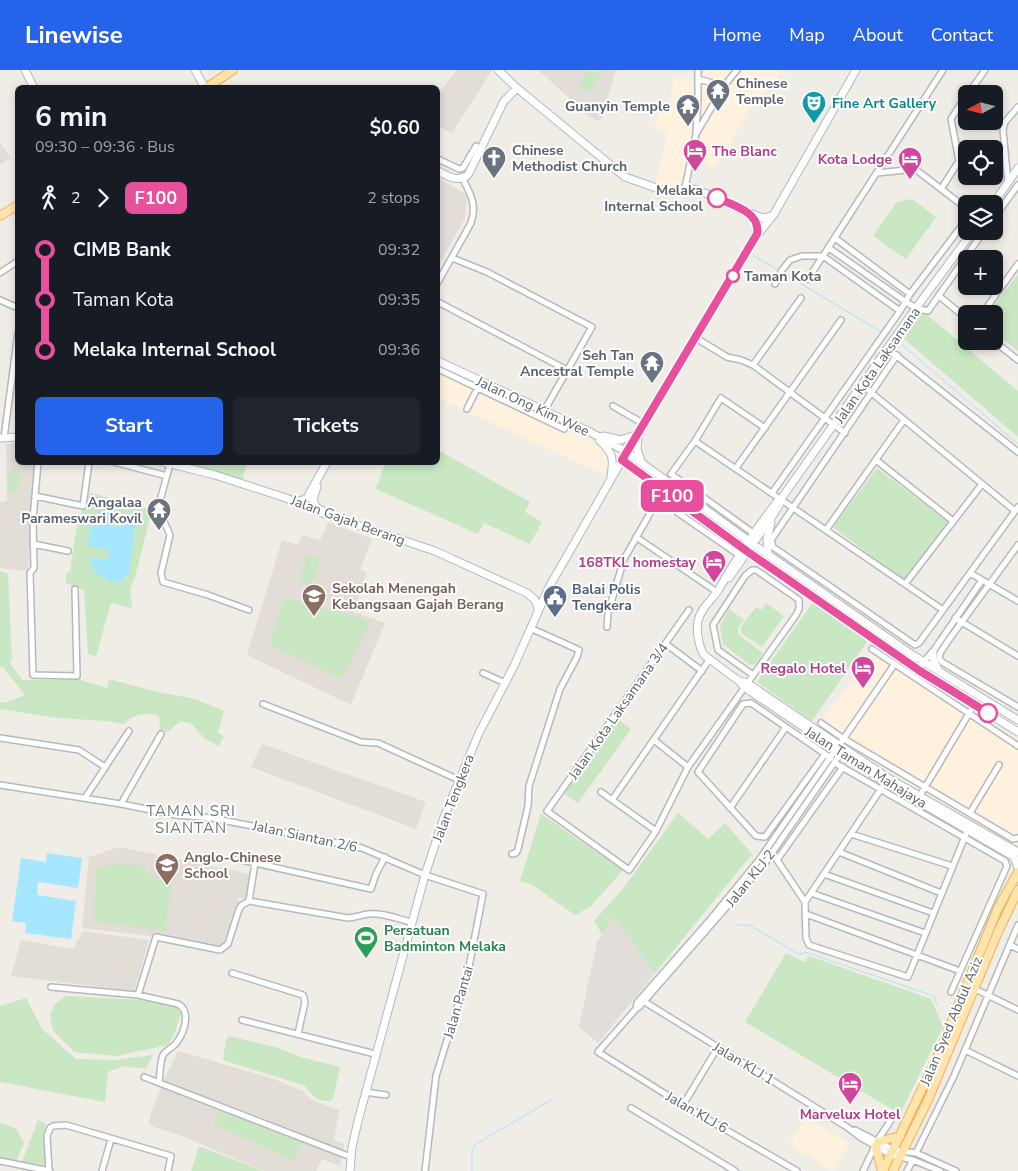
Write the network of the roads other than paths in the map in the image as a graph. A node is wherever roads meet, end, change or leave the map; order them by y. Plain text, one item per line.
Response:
1 (25, 70) edge
2 (195, 70) edge
3 (233, 70) edge
4 (498, 70) edge
5 (698, 70) edge
6 (737, 70) edge
7 (856, 70) edge
8 (943, 70) edge
9 (986, 70) edge
10 (698, 78) junction
11 (32, 85) edge
12 (204, 85) edge
13 (210, 85) edge
14 (975, 85) edge
15 (724, 86) junction
16 (517, 88) junction
17 (958, 108) edge
18 (1018, 108) edge
19 (696, 134) junction
20 (476, 146) dead end
21 (440, 160) edge
22 (1018, 168) edge
23 (440, 172) edge
24 (877, 173) junction
25 (463, 178) junction
26 (1008, 183) junction
27 (1018, 185) edge
28 (685, 188) junction
29 (942, 189) junction
30 (999, 195) edge
31 (958, 202) edge
32 (1003, 206) edge
33 (15, 207) edge
34 (747, 212) junction
35 (0, 216) edge
36 (772, 216) junction
37 (958, 231) edge
38 (755, 238) junction
39 (835, 238) junction
40 (966, 240) edge
41 (978, 240) edge
42 (828, 248) junction
43 (823, 256) junction
44 (452, 258) junction
45 (15, 262) edge
46 (1018, 264) edge
47 (0, 273) edge
48 (440, 279) edge
49 (808, 279) dead end
50 (775, 284) dead end
51 (910, 294) junction
52 (939, 296) junction
53 (801, 298) dead end
54 (0, 300) edge
55 (906, 302) junction
56 (440, 303) edge
57 (988, 305) edge
58 (15, 307) edge
59 (916, 308) junction
60 (900, 311) junction
61 (958, 311) edge
62 (841, 320) dead end
63 (696, 338) junction
64 (1003, 348) edge
65 (888, 349) junction
66 (15, 353) edge
67 (896, 355) junction
68 (1018, 360) edge
69 (440, 362) edge
70 (753, 365) junction
71 (440, 370) edge
72 (567, 370) junction
73 (480, 384) junction
74 (862, 385) junction
75 (871, 392) junction
76 (790, 393) junction
77 (613, 406) dead end
78 (467, 409) dead end
79 (544, 411) junction
80 (825, 418) junction
81 (904, 420) junction
82 (567, 422) junction
83 (644, 424) junction
84 (834, 425) junction
85 (765, 428) junction
86 (588, 431) junction
87 (639, 433) junction
88 (845, 433) junction
89 (15, 437) edge
90 (2, 438) edge
91 (695, 441) junction
92 (627, 452) junction
93 (1018, 452) edge
94 (622, 460) junction
95 (876, 460) junction
96 (641, 461) junction
97 (38, 465) edge
98 (89, 465) edge
99 (125, 465) edge
100 (166, 465) edge
101 (184, 465) edge
102 (325, 465) edge
103 (736, 468) junction
104 (636, 469) junction
105 (167, 476) junction
106 (319, 477) junction
107 (610, 482) junction
108 (982, 484) junction
109 (772, 493) junction
110 (35, 496) junction
111 (286, 498) junction
112 (782, 499) junction
113 (793, 507) junction
114 (1016, 509) edge
115 (334, 516) junction
116 (774, 516) junction
117 (953, 521) junction
118 (826, 530) junction
119 (753, 533) junction
120 (636, 537) junction
121 (750, 543) junction
122 (33, 544) junction
123 (1018, 545) edge
124 (68, 551) dead end
125 (743, 552) junction
126 (768, 555) junction
127 (733, 573) junction
128 (970, 573) junction
129 (982, 580) junction
130 (905, 584) junction
131 (990, 584) junction
132 (739, 585) junction
133 (75, 589) dead end
134 (548, 589) junction
135 (718, 590) junction
136 (527, 593) junction
137 (1018, 601) edge
138 (538, 609) junction
139 (249, 610) dead end
140 (689, 610) dead end
141 (943, 610) junction
142 (955, 618) junction
143 (961, 622) junction
144 (606, 627) dead end
145 (530, 628) junction
146 (666, 644) junction
147 (872, 649) dead end
148 (911, 654) junction
149 (933, 654) junction
150 (1018, 656) edge
151 (709, 660) junction
152 (925, 662) junction
153 (894, 665) junction
154 (920, 670) junction
155 (702, 671) junction
156 (939, 672) junction
157 (483, 673) dead end
158 (753, 675) junction
159 (505, 683) junction
160 (746, 685) junction
161 (262, 704) dead end
162 (974, 704) junction
163 (1018, 707) edge
164 (969, 714) junction
165 (1018, 720) edge
166 (821, 723) dead end
167 (786, 727) junction
168 (129, 731) dead end
169 (1018, 732) edge
170 (160, 734) dead end
171 (0, 738) edge
172 (654, 740) junction
173 (1018, 746) edge
174 (840, 747) junction
175 (825, 754) junction
176 (833, 760) junction
177 (999, 765) dead end
178 (105, 767) junction
179 (688, 767) junction
180 (843, 767) junction
181 (459, 780) junction
182 (887, 780) junction
183 (0, 785) edge
184 (925, 787) junction
185 (881, 789) junction
186 (601, 792) dead end
187 (85, 798) junction
188 (918, 798) junction
189 (612, 800) junction
190 (121, 804) junction
191 (730, 808) junction
192 (970, 814) junction
193 (968, 829) junction
194 (656, 831) junction
195 (851, 834) junction
196 (963, 837) junction
197 (1018, 838) edge
198 (839, 852) junction
199 (1018, 852) edge
200 (512, 854) dead end
201 (385, 857) junction
202 (237, 859) dead end
203 (256, 863) junction
204 (952, 866) junction
205 (1018, 867) edge
206 (1018, 872) edge
207 (824, 874) junction
208 (425, 875) junction
209 (1018, 890) edge
210 (811, 893) junction
211 (941, 893) junction
212 (249, 901) junction
213 (805, 902) junction
214 (933, 913) junction
215 (806, 914) junction
216 (411, 922) junction
217 (1018, 925) edge
218 (925, 933) junction
219 (1010, 945) junction
220 (1018, 949) edge
221 (916, 954) junction
222 (960, 971) junction
223 (232, 973) dead end
224 (51, 987) dead end
225 (975, 989) junction
226 (951, 992) dead end
227 (138, 995) junction
228 (988, 995) junction
229 (642, 1001) junction
230 (963, 1006) junction
231 (1018, 1010) edge
232 (242, 1020) dead end
233 (298, 1034) junction
234 (718, 1047) junction
235 (965, 1050) junction
236 (598, 1052) joint
237 (375, 1054) junction
238 (1018, 1076) edge
239 (144, 1077) dead end
240 (159, 1082) junction
241 (365, 1092) junction
242 (386, 1095) dead end
243 (683, 1105) junction
244 (632, 1108) dead end
245 (890, 1116) dead end
246 (900, 1136) junction
247 (111, 1139) junction
248 (877, 1144) junction
249 (892, 1153) junction
250 (916, 1153) junction
251 (901, 1154) junction
252 (351, 1157) junction
253 (913, 1160) junction
254 (0, 1161) edge
255 (33, 1169) edge
256 (50, 1171) edge
257 (102, 1171) edge
258 (168, 1171) edge
259 (350, 1171) edge
260 (425, 1171) edge
261 (735, 1171) edge
262 (797, 1171) edge
263 (863, 1171) edge
264 (882, 1171) edge
265 (893, 1171) edge
266 (907, 1171) edge
267 (940, 1171) edge
268 (956, 1171) edge

1 - 11 main road
2 - 12 main road
3 - 13 main road
4 - 16 main road
5 - 10 street
6 - 15 street
7 - 36 main road, Jalan Tengkera
8 - 24 street
9 - 14 street
10 - 15 street
10 - 19 street
15 - 19 street
16 - 25 main road
16 - 28 main road
17 - 29 street
18 - 26 street
19 - 28 street
20 - 21 street
22 - 26 main road
23 - 25 main road
24 - 29 street
24 - 39 street
25 - 44 street
26 - 30 main road
27 - 32 street
28 - 34 main road
29 - 31 street
33 - 35 main road
34 - 36 main road
34 - 38 main road
36 - 38 main road, Jalan Tengkera
37 - 51 street
38 - 63 main road, Jalan Tengkera
39 - 42 street
39 - 51 street
40 - 59 main road, Jalan Kota Laksamana
41 - 52 street
42 - 43 street
42 - 55 street
43 - 49 street
43 - 50 street
43 - 60 street
44 - 48 street
44 - 72 street
45 - 47 street
46 - 57 street
51 - 55 street
52 - 59 street
52 - 61 street
53 - 70 street
54 - 58 street
55 - 59 street
55 - 60 street
56 - 72 street
59 - 65 main road, Jalan Kota Laksamana
60 - 80 street
62 - 76 street
63 - 70 street
63 - 83 main road, Jalan Tengkera
64 - 68 street
65 - 67 street
65 - 74 main road, Jalan Kota Laksamana
66 - 90 street
67 - 75 street
67 - 93 street
69 - 73 main road, Jalan Ong Kim Wee
70 - 76 street
71 - 73 street
72 - 79 street
73 - 78 street
73 - 79 main road, Jalan Ong Kim Wee
73 - 82 street
74 - 75 street
74 - 84 main road, Jalan Kota Laksamana
75 - 81 street
75 - 88 street
76 - 80 street
76 - 85 street
77 - 83 street
79 - 82 main road, Jalan Ong Kim Wee
80 - 84 street
80 - 109 street
81 - 95 street
81 - 108 street
82 - 86 main road, Jalan Ong Kim Wee
83 - 87 main road, Jalan Tengkera
84 - 88 street
84 - 112 main road, Jalan Kota Laksamana
85 - 91 street
85 - 103 street
86 - 87 main road
86 - 92 main road, Jalan Ong Kim Wee
86 - 107 main road
87 - 92 main road, Jalan Tengkera
87 - 96 main road
88 - 113 street
89 - 90 main road
91 - 103 street
91 - 119 street
92 - 94 main road, Jalan Tengkera
92 - 96 main road, Jalan Ong Kim Wee
94 - 104 main road
94 - 107 main road, Jalan Tengkera
95 - 117 street
95 - 118 street
96 - 121 main road, Jalan Ong Kim Wee
97 - 110 street
98 - 110 street
99 - 105 street
100 - 105 street
101 - 111 main road, Jalan Gajah Berang
102 - 106 main road
103 - 109 street
104 - 107 main road
104 - 125 main road
105 - 139 street
106 - 111 main road
106 - 115 main road
107 - 134 main road, Jalan Tengkera
108 - 114 street
108 - 117 street
109 - 112 street
110 - 122 street
111 - 115 main road, Jalan Gajah Berang
112 - 113 street
112 - 116 main road, Jalan Kota Laksamana
112 - 119 main road, Jalan Kota Laksamana
113 - 118 street
113 - 141 street
114 - 128 street
115 - 136 main road, Jalan Gajah Berang
116 - 121 main road, Jalan Kota Laksamana
116 - 126 main road
117 - 130 street
118 - 130 street
119 - 121 main road, Jalan Kota Laksamana
120 - 125 street
120 - 135 street
120 - 144 street
121 - 125 main road, Jalan Kota Laksamana
121 - 126 main road, Jalan Ong Kim Wee
122 - 124 street
122 - 133 street
123 - 131 street
125 - 127 main road
125 - 135 main road
125 - 154 main road
126 - 148 main road, Jalan Ong Kim Wee
127 - 132 street
127 - 135 main road
128 - 129 street
128 - 141 street
129 - 131 street
129 - 142 street
130 - 141 street
131 - 137 street
131 - 143 street
132 - 158 street
132 - 158 street
134 - 136 main road
134 - 138 main road, Jalan Tengkera
135 - 151 main road
136 - 138 main road
138 - 145 main road, Jalan Tengkera
140 - 146 street, Jalan Kota Laksamana 3/4
142 - 143 street
142 - 149 street
143 - 149 street
143 - 150 street
145 - 159 main road, Jalan Tengkera
145 - 200 street
146 - 155 street
146 - 194 street, Jalan Kota Laksamana 3/4
147 - 153 street
148 - 149 main road
148 - 152 main road, Jalan Ong Kim Wee
149 - 152 street
149 - 156 main road
149 - 163 street
151 - 155 street
151 - 160 main road, Jalan Taman Mahajaya
152 - 154 street
152 - 156 main road, Jalan Ong Kim Wee
153 - 164 street
153 - 174 street, Jalan KLJ 2
154 - 162 main road
155 - 172 street
156 - 165 main road, Jalan Ong Kim Wee
157 - 159 street
158 - 160 street
159 - 181 main road, Jalan Tengkera
160 - 174 main road, Jalan Taman Mahajaya
160 - 174 main road, Jalan Taman Mahajaya
160 - 179 street
161 - 181 street
162 - 164 street
162 - 169 main road
164 - 173 street
164 - 184 street
166 - 174 street
167 - 175 street
167 - 191 street
167 - 191 street
168 - 178 street
170 - 190 street
171 - 178 street
172 - 179 street
172 - 189 street
174 - 176 street, Jalan KLJ 2
174 - 182 main road, Jalan Taman Mahajaya
174 - 182 main road, Jalan Taman Mahajaya
174 - 184 street
175 - 176 street
175 - 191 street
176 - 180 street
176 - 229 street, Jalan KLJ 2
177 - 192 street
178 - 187 street
179 - 194 street
180 - 185 street
180 - 213 street
181 - 208 main road, Jalan Tengkera
182 - 185 street
182 - 188 main road, Jalan Taman Mahajaya
183 - 187 street, Jalan Siantan 2/6
184 - 188 street
184 - 192 street
185 - 195 street
185 - 196 street
186 - 189 street
187 - 190 street, Jalan Siantan 2/6
188 - 193 main road, Jalan Taman Mahajaya
188 - 199 main road, Jalan Taman Mahajaya
189 - 194 street
190 - 201 street, Jalan Siantan 2/6
192 - 197 street
193 - 196 street
193 - 205 main road, Jalan Taman Mahajaya
195 - 198 street
195 - 204 street
196 - 204 street
196 - 222 street
198 - 207 street
198 - 211 street
201 - 203 street
201 - 208 street, Jalan Siantan 2/6
202 - 203 street
203 - 212 street
204 - 211 street
206 - 230 main road, Jalan Syed Abdul Aziz
207 - 210 street
207 - 214 street
208 - 216 main road, Jalan Tengkera
208 - 260 street, Jalan Pantai
209 - 225 main road, Jalan Syed Abdul Aziz
210 - 213 street
210 - 218 street
211 - 214 street
212 - 216 street
212 - 227 street
213 - 215 street
214 - 218 street
215 - 221 street
215 - 221 street
216 - 237 main road, Jalan Tengkera
217 - 219 street
218 - 221 street
219 - 220 street
219 - 228 street
221 - 222 street
222 - 226 street
223 - 233 street
224 - 227 street
225 - 228 street
225 - 230 main road, Jalan Syed Abdul Aziz
227 - 240 street
228 - 231 street
228 - 235 street
229 - 234 street, Jalan KLJ 1
229 - 236 street, Jalan KLJ 2
230 - 246 main road, Jalan Syed Abdul Aziz
230 - 251 main road, Jalan Syed Abdul Aziz
232 - 233 street
233 - 237 street
234 - 243 street
234 - 248 street, Jalan KLJ 1
235 - 238 street
235 - 250 street
236 - 243 street, Jalan KLJ 6
237 - 241 main road, Jalan Tengkera
239 - 240 street
240 - 252 street
241 - 242 street
241 - 252 main road, Jalan Tengkera
243 - 262 street, Jalan KLJ 6
244 - 261 street
245 - 248 street
246 - 248 main road
246 - 249 main road, Jalan Syed Abdul Aziz
247 - 256 street
247 - 257 street
247 - 258 street
248 - 249 street, Jalan KLJ 1
248 - 263 street
248 - 264 main road
249 - 251 street, Jalan KLJ 1
249 - 264 main road, Jalan Syed Abdul Aziz
250 - 251 street
250 - 268 street
251 - 253 street
251 - 265 main road, Jalan Syed Abdul Aziz
252 - 259 main road, Jalan Tengkera
253 - 266 street
253 - 267 street
254 - 255 street
255 - 256 street

